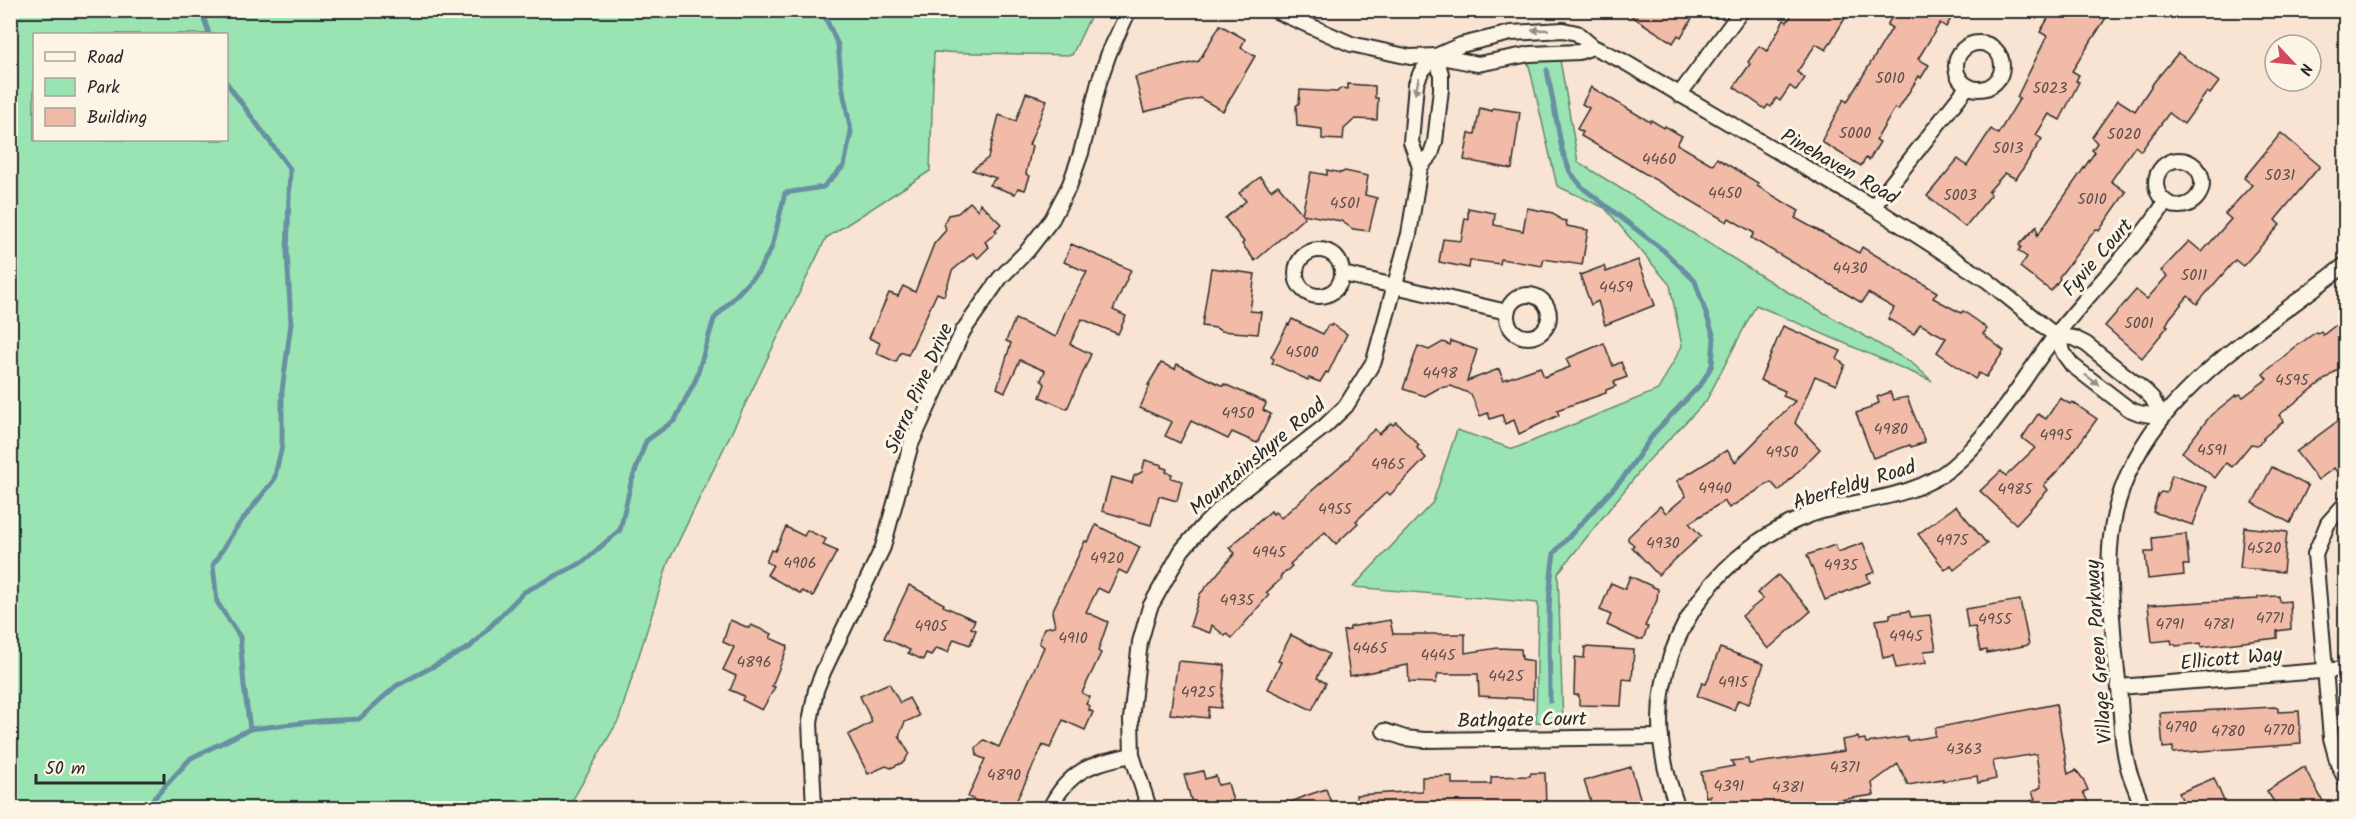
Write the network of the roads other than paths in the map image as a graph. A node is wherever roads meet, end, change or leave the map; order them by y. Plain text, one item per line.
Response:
1 (1129, 10) edge
2 (1274, 10) edge
3 (1742, 10) edge
4 (1593, 47) junction
5 (1436, 56) junction
6 (1968, 86) dead end
7 (1679, 95) junction
8 (1420, 167) junction
9 (2165, 203) dead end
10 (1873, 207) junction
11 (2346, 264) edge
12 (1343, 274) dead end
13 (1396, 285) junction
14 (1507, 312) dead end
15 (2056, 336) junction
16 (2162, 417) junction
17 (2346, 503) edge
18 (2346, 669) edge
19 (2325, 670) junction
20 (2119, 687) junction
21 (1384, 731) dead end
22 (1661, 737) junction
23 (1132, 755) junction
24 (2346, 780) edge
25 (814, 808) edge
26 (1050, 808) edge
27 (1149, 808) edge
28 (1678, 808) edge
29 (2143, 808) edge

1 - 25 street, Sierra Pine Drive
2 - 5 street, Pinehaven Road
3 - 7 street
4 - 5 street, Pinehaven Road
4 -> 5 street, Pinehaven Road
4 - 7 street, Pinehaven Road
5 - 8 street, Mountainshyre Road
5 -> 8 street, Mountainshyre Road
6 - 10 street
7 - 10 street, Pinehaven Road
8 - 13 street, Mountainshyre Road
9 - 15 street, Fyvie Court
10 - 15 street, Pinehaven Road
11 - 16 street, Village Green Parkway
12 - 13 street
13 - 14 street
13 - 23 street, Mountainshyre Road
15 - 16 street, Pinehaven Road
15 -> 16 street, Pinehaven Road
15 - 22 street, Aberfeldy Road
16 - 20 street, Village Green Parkway
17 - 19 street
18 - 19 street, Ellicott Way
19 - 20 street, Ellicott Way
19 - 24 street
20 - 29 street, Village Green Parkway
21 - 22 street, Bathgate Court
22 - 28 street, Aberfeldy Road
23 - 26 street
23 - 27 street, Mountainshyre Road

